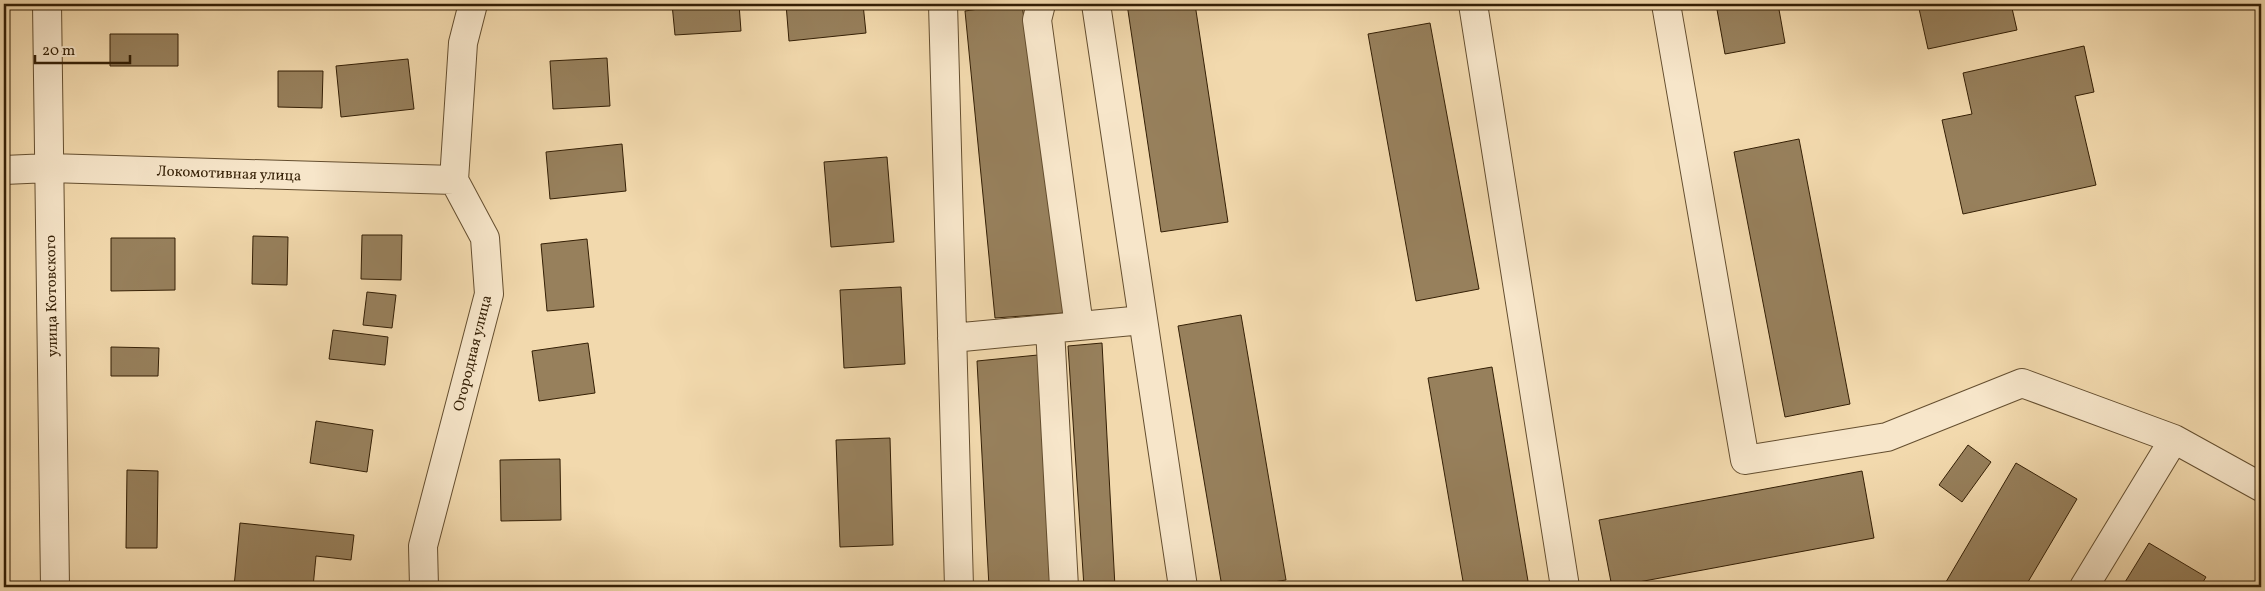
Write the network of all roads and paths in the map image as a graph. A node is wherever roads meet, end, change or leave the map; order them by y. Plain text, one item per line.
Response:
1 (47, 4) edge
2 (473, 4) edge
3 (944, 4) edge
4 (1041, 4) edge
5 (1096, 4) edge
6 (1473, 4) edge
7 (1666, 4) edge
8 (49, 168) junction
9 (4, 170) edge
10 (454, 180) junction
11 (1143, 320) junction
12 (1079, 326) junction
13 (1050, 329) junction
14 (952, 338) junction
15 (2174, 439) junction
16 (2261, 487) edge
17 (55, 587) edge
18 (424, 587) edge
19 (959, 587) edge
20 (1064, 587) edge
21 (1182, 587) edge
22 (1565, 587) edge
23 (2084, 587) edge

1 - 8 street, улица Котовского
2 - 10 street
3 - 14 street
4 - 12 street
5 - 11 street
6 - 22 street
7 - 15 street
8 - 9 street, Локомотивная улица
8 - 10 street, Локомотивная улица
8 - 17 street, улица Котовского
10 - 18 street, Огородная улица
11 - 12 street
11 - 21 street
12 - 13 street
13 - 14 street
13 - 20 street
14 - 19 street
15 - 16 street
15 - 23 street

